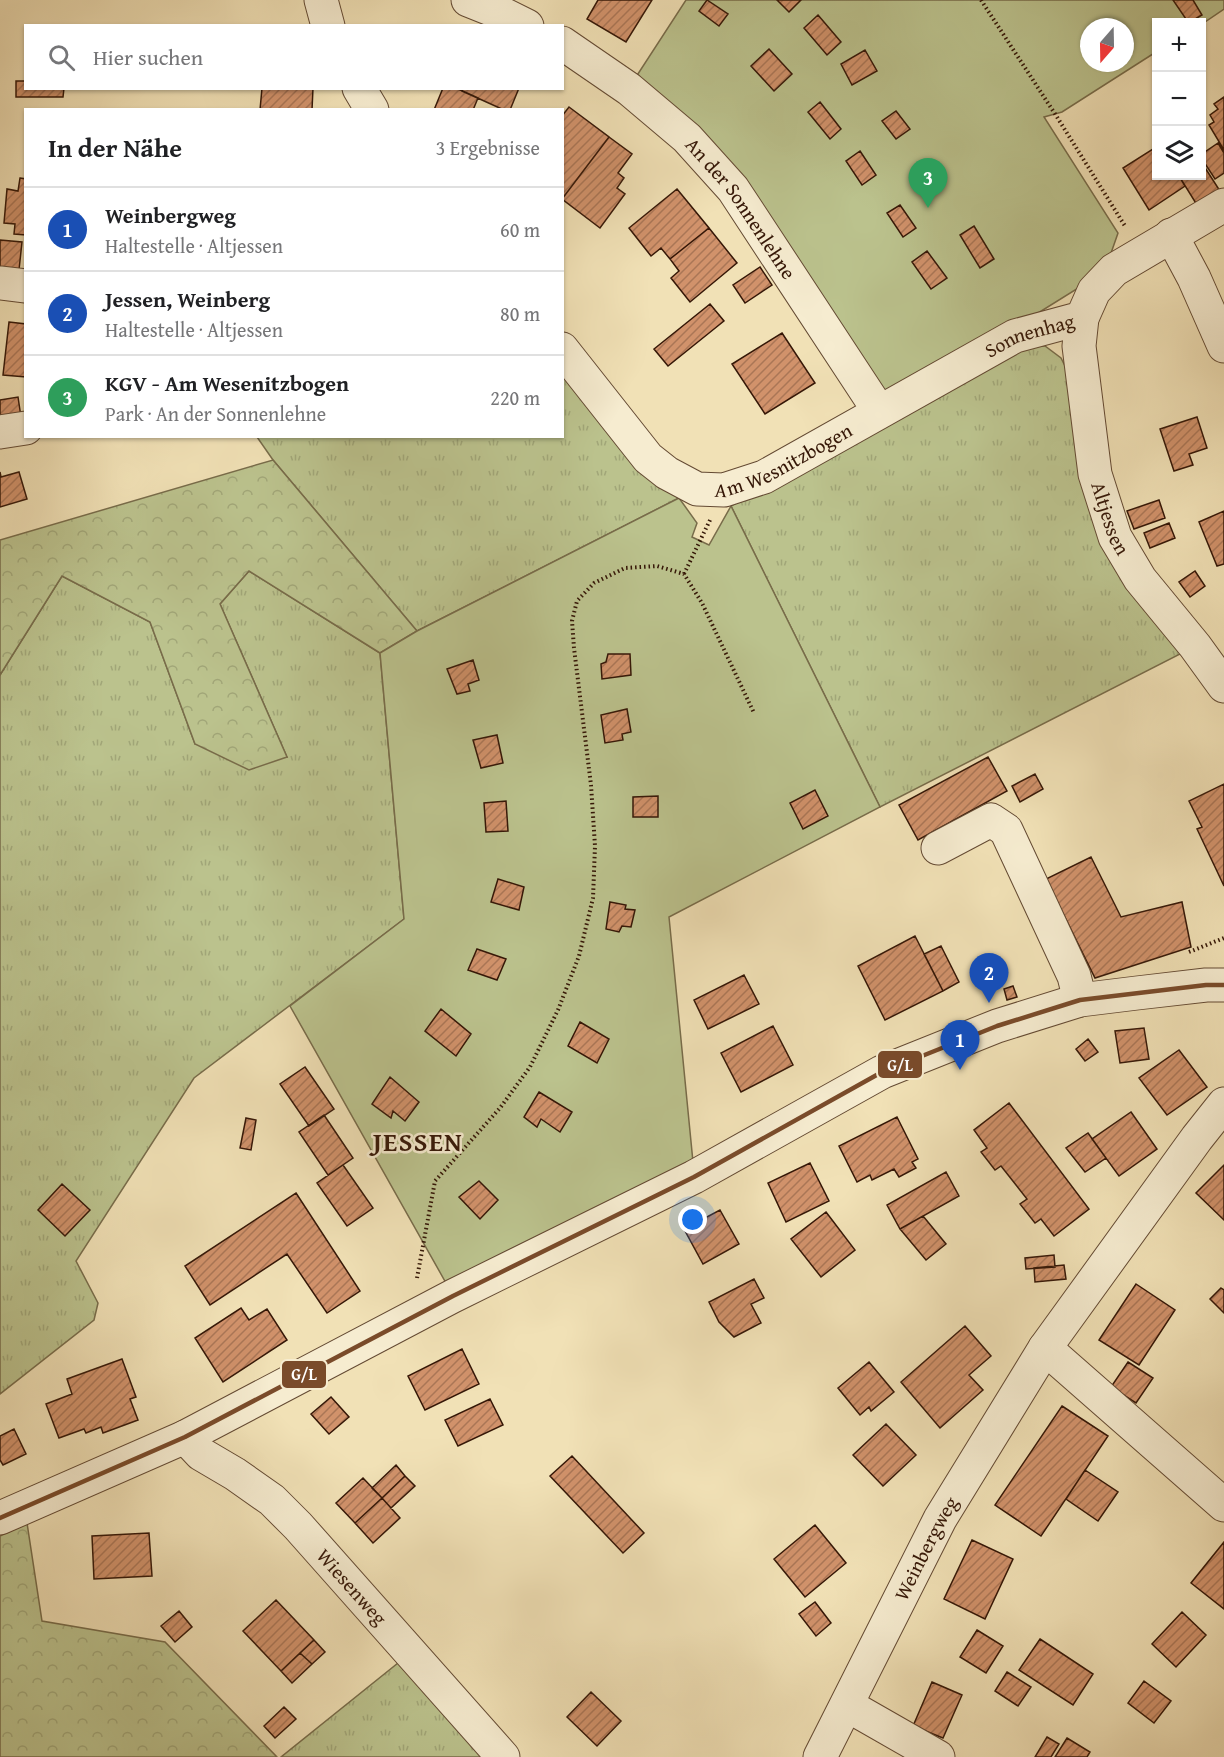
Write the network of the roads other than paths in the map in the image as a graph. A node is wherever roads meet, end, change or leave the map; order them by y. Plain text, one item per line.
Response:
1 (321, 0) edge
2 (468, 0) edge
3 (327, 24) edge
4 (523, 24) edge
5 (564, 44) edge
6 (360, 90) edge
7 (371, 108) edge
8 (1224, 205) edge
9 (1171, 235) junction
10 (0, 284) edge
11 (24, 286) edge
12 (1082, 318) junction
13 (1224, 346) edge
14 (564, 352) edge
15 (879, 411) junction
16 (24, 428) edge
17 (0, 432) edge
18 (1224, 686) edge
19 (938, 848) dead end
20 (1224, 985) edge
21 (1080, 1000) junction
22 (1224, 1104) edge
23 (1045, 1348) junction
24 (185, 1437) junction
25 (1224, 1505) edge
26 (0, 1518) edge
27 (847, 1705) junction
28 (503, 1757) edge
29 (820, 1757) edge
30 (938, 1757) edge

1 - 3 street
2 - 4 street
5 - 15 street, An der Sonnenlehne
6 - 7 street
8 - 9 street, Sonnenhag
9 - 12 street, Sonnenhag
9 - 13 street
10 - 11 street
12 - 15 street, Sonnenhag
12 - 18 street, Altjessen
14 - 15 street, Am Wesnitzbogen
16 - 17 street
19 - 21 street
20 - 21 street
21 - 24 street
22 - 23 street, Weinbergweg
23 - 25 street
23 - 27 street, Weinbergweg
24 - 26 street
24 - 28 street, Wiesenweg
27 - 29 street, Weinbergweg
27 - 30 street

